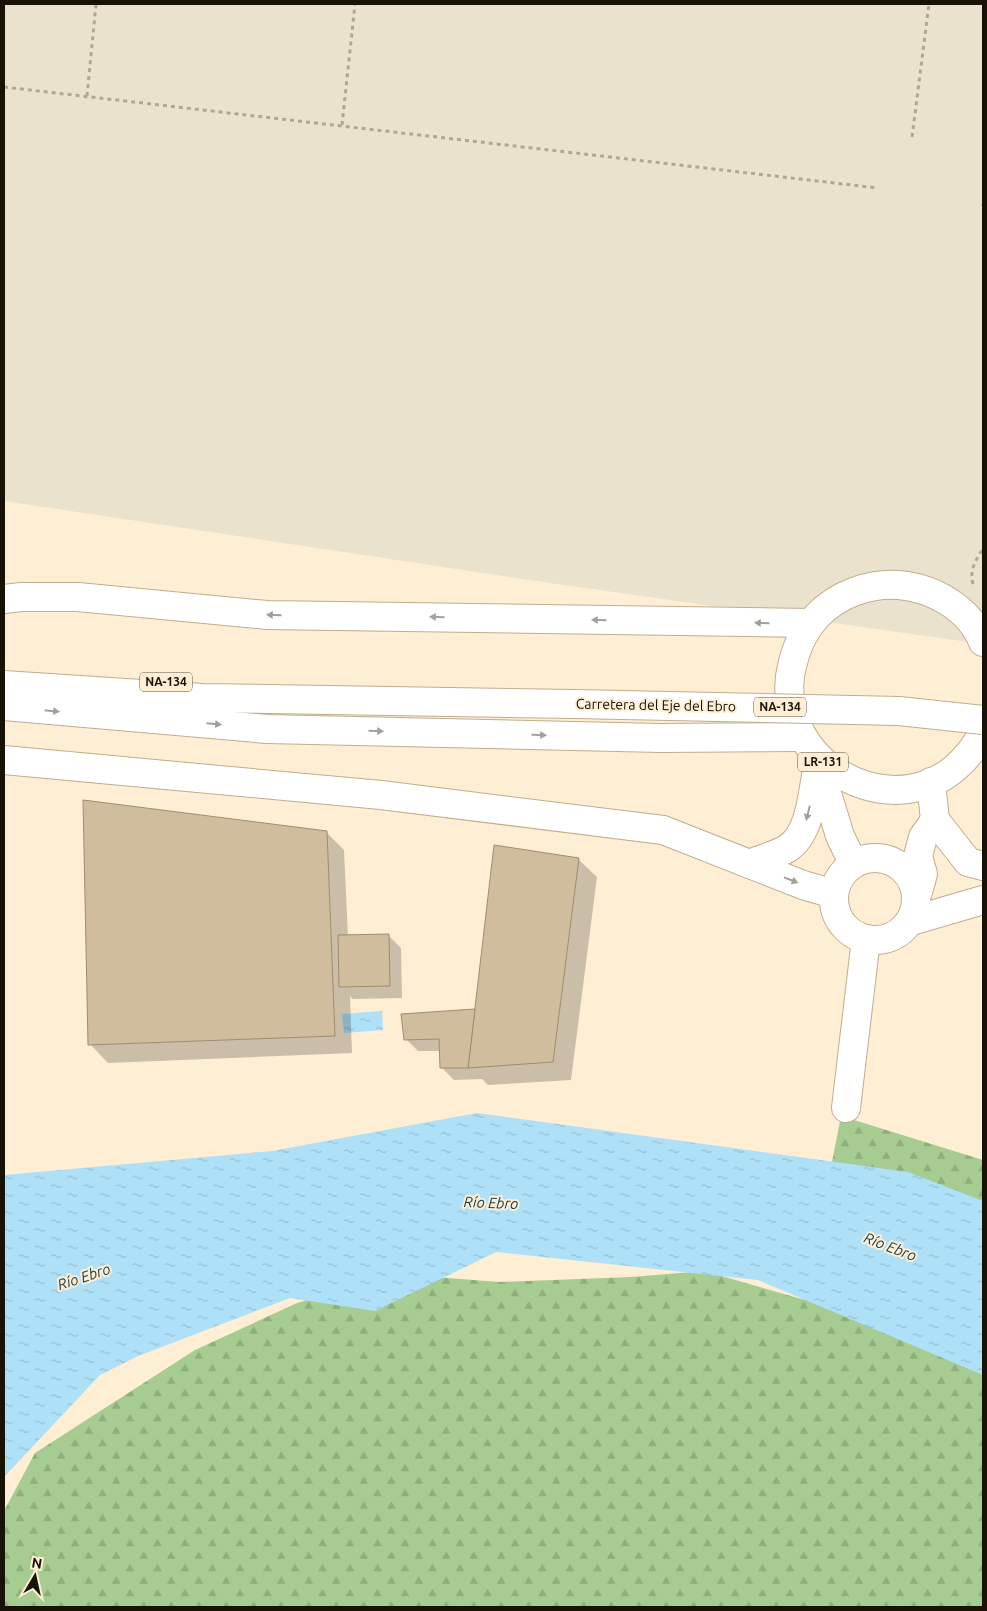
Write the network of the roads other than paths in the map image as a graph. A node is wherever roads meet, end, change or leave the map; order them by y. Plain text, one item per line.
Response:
1 (4, 599) edge
2 (810, 623) junction
3 (982, 638) edge
4 (4, 666) edge
5 (4, 685) edge
6 (329, 699) junction
7 (4, 706) edge
8 (983, 720) edge
9 (980, 744) edge
10 (810, 751) junction
11 (4, 760) edge
12 (931, 782) junction
13 (936, 820) junction
14 (853, 863) junction
15 (749, 864) junction
16 (983, 866) edge
17 (834, 894) junction
18 (983, 900) edge
19 (914, 908) junction
20 (866, 940) junction
21 (846, 1108) dead end

2 -> 1 main road
2 - 3 main road, LR-131
2 - 10 main road, LR-131
4 - 6 main road, Carretera del Eje del Ebro / NA-134
5 - 6 main road, Carretera del Eje del Ebro / NA-134
6 - 8 main road, Carretera del Eje del Ebro / NA-134, bridge
7 -> 10 main road
9 - 12 main road, LR-131
10 - 12 main road, LR-131
10 - 14 main road
10 -> 15 main road
11 - 15 main road
12 - 13 main road
13 - 16 main road
13 - 19 main road
14 - 17 main road
14 - 19 main road
15 -> 17 main road
17 - 20 main road
18 - 19 main road
19 - 20 main road
20 - 21 main road

